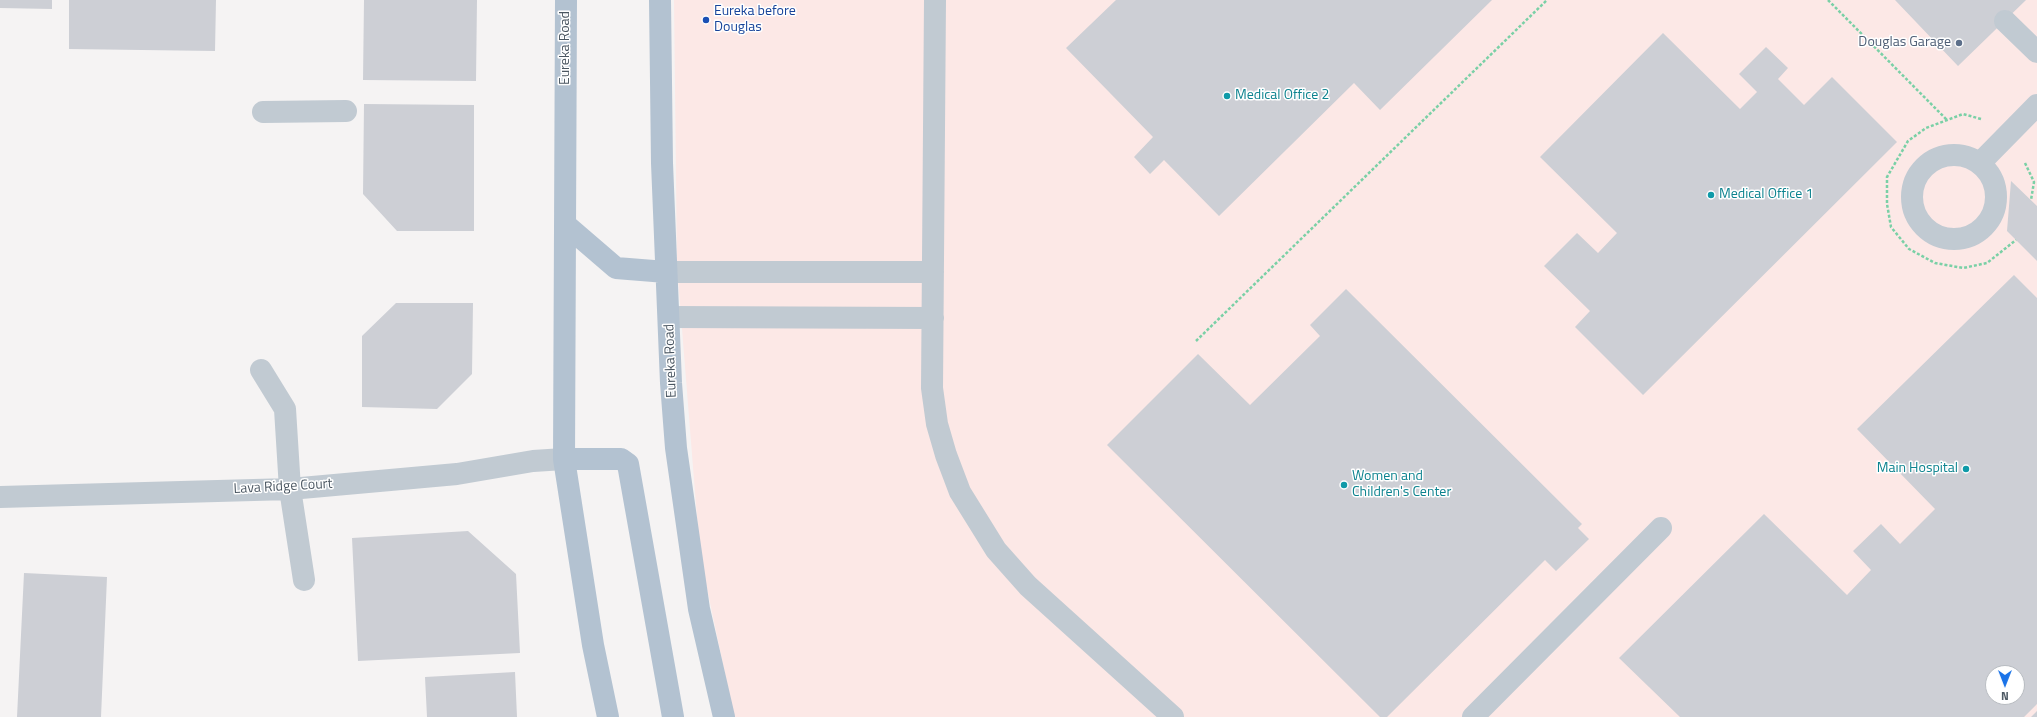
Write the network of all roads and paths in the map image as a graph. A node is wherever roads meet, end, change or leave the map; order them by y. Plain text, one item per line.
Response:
1 (566, 0) edge
2 (660, 0) edge
3 (935, 0) edge
4 (1546, 0) edge
5 (1828, 0) edge
6 (2005, 21) dead end
7 (2037, 52) edge
8 (2037, 105) edge
9 (346, 111) dead end
10 (263, 112) dead end
11 (1981, 119) dead end
12 (1946, 120) junction
13 (1980, 163) dead end
14 (2025, 163) dead end
15 (2031, 200) dead end
16 (566, 225) junction
17 (2016, 240) dead end
18 (666, 272) junction
19 (933, 272) junction
20 (669, 317) junction
21 (933, 318) junction
22 (1196, 341) dead end
23 (261, 370) dead end
24 (564, 459) junction
25 (290, 489) junction
26 (0, 497) edge
27 (1661, 528) dead end
28 (304, 580) dead end
29 (608, 717) edge
30 (673, 717) edge
31 (724, 717) edge
32 (1173, 717) edge
33 (1472, 717) edge

1 - 16 main road, Eureka Road
2 - 18 main road, Eureka Road
3 - 19 street
4 - 22 path
5 - 12 path
6 - 7 street
8 - 13 street
9 - 10 street
11 - 12 path
12 - 17 path
14 - 15 path
16 - 18 main road
16 - 24 main road, Eureka Road
18 - 19 street
18 - 20 main road, Eureka Road
19 - 21 street
20 - 21 street
20 - 31 main road, Eureka Road
21 - 32 street
23 - 25 street
24 - 25 street, Lava Ridge Court
24 - 29 main road, Eureka Road
24 - 30 main road
25 - 26 street, Lava Ridge Court
25 - 28 street
27 - 33 street

